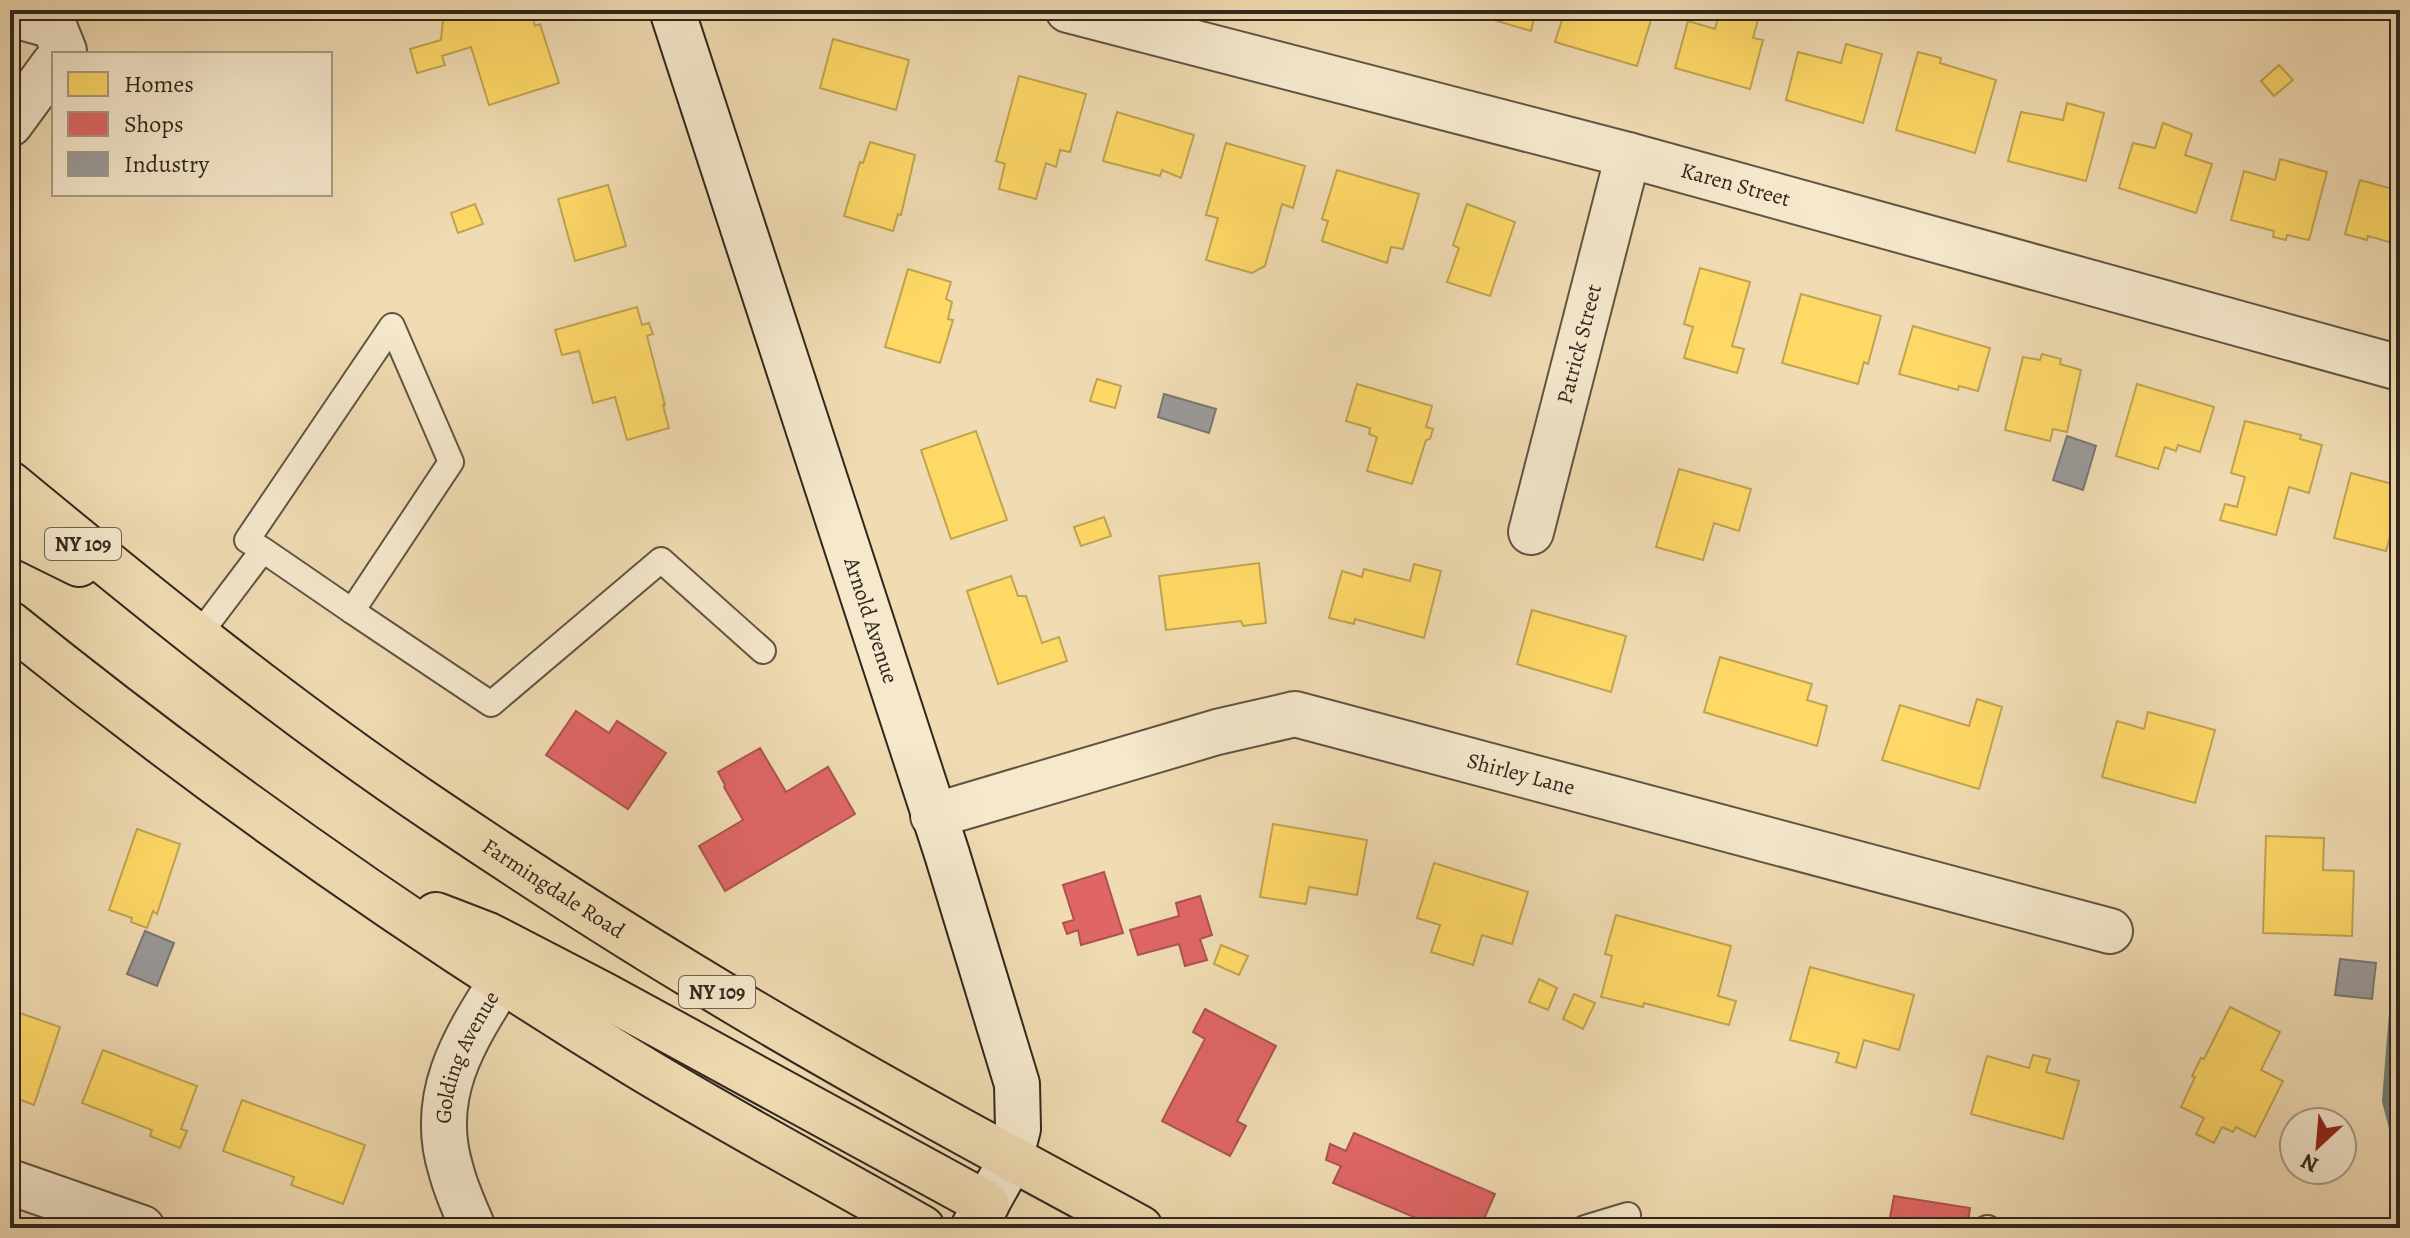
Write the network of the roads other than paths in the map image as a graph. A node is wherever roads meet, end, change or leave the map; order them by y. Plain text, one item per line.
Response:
1 (672, 10) edge
2 (1068, 10) edge
3 (10, 14) edge
4 (63, 52) edge
5 (52, 67) edge
6 (10, 124) edge
7 (1628, 155) junction
8 (2400, 368) edge
9 (10, 484) edge
10 (10, 530) edge
11 (1531, 532) dead end
12 (263, 550) junction
13 (156, 603) junction
14 (352, 611) junction
15 (10, 624) edge
16 (198, 636) junction
17 (763, 651) dead end
18 (933, 816) junction
19 (363, 888) junction
20 (2110, 931) dead end
21 (502, 980) junction
22 (1010, 1158) junction
23 (10, 1182) edge
24 (1628, 1215) dead end
25 (980, 1216) edge
26 (142, 1228) edge
27 (473, 1228) edge
28 (922, 1228) edge
29 (1140, 1228) edge
30 (1585, 1228) edge

1 - 18 street, Arnold Avenue
2 - 7 street, Karen Street
3 - 4 street
5 - 6 street
7 - 8 street, Karen Street
7 - 11 street, Patrick Street
9 - 13 main road, Farmingdale Road / NY 109
10 - 13 main road
12 - 14 lane
12 - 14 lane
12 - 16 lane
13 - 16 main road, Farmingdale Road / NY 109
14 - 17 lane
15 - 19 main road
16 - 22 main road, Farmingdale Road / NY 109
18 - 20 street, Shirley Lane
18 - 22 street, Arnold Avenue
19 - 21 main road
19 - 25 main road
21 - 27 street, Golding Avenue
21 - 28 main road
22 - 25 street, Arnold Avenue
22 - 29 main road, Farmingdale Road / NY 109
23 - 26 street
24 - 30 lane

